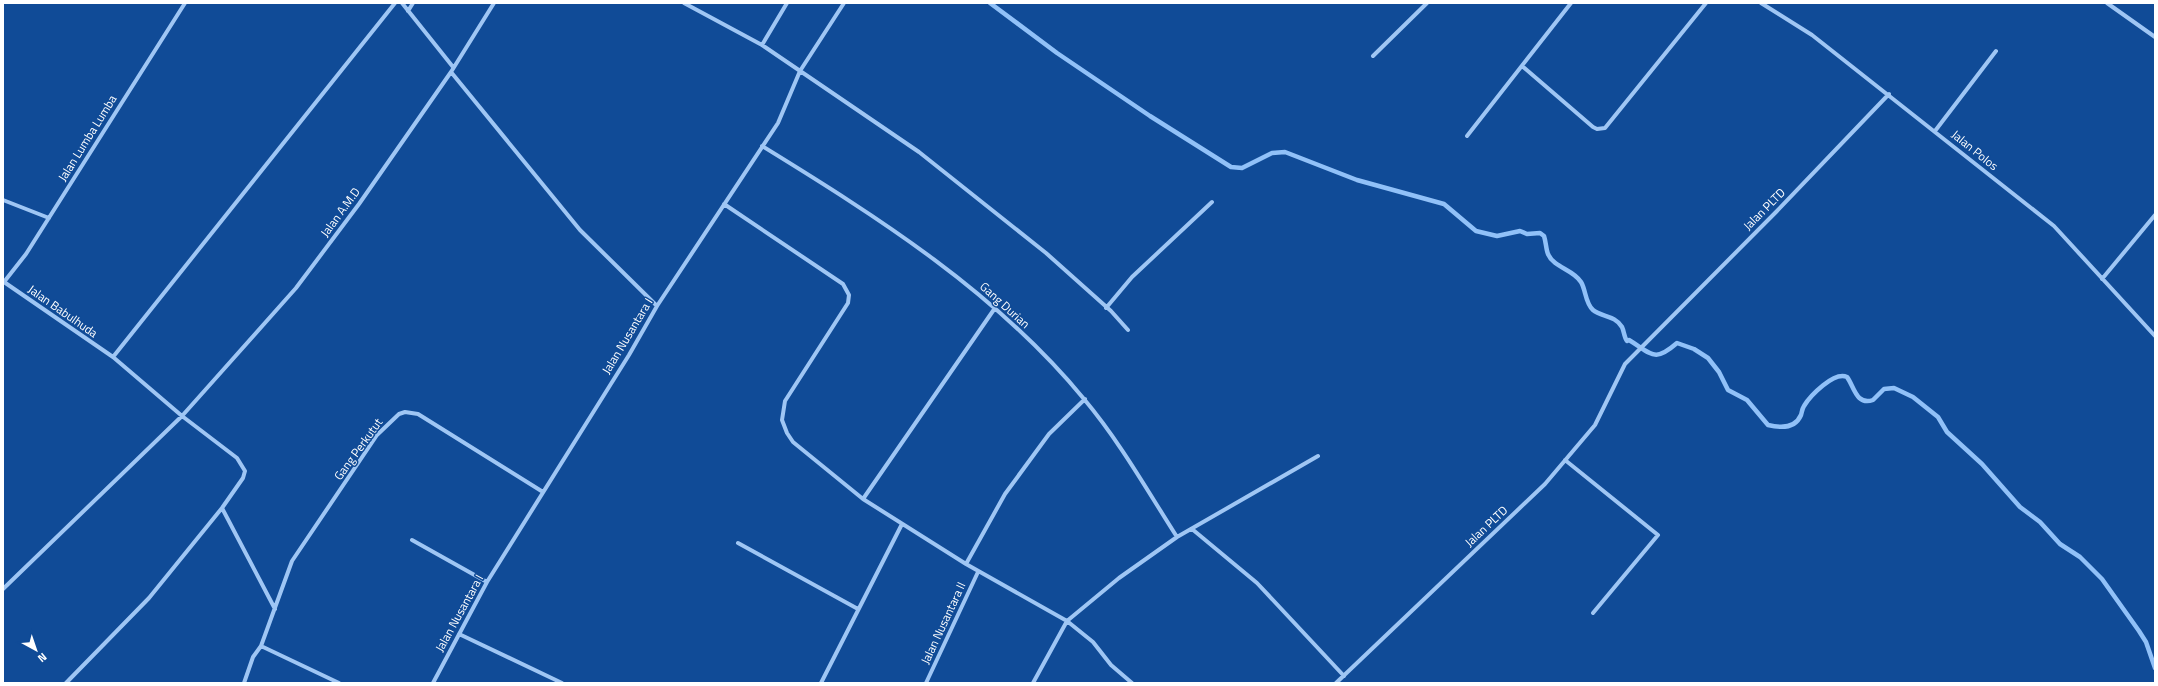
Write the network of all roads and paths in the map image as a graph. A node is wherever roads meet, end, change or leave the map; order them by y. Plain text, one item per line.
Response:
1 (185, 3) edge
2 (395, 3) edge
3 (402, 3) edge
4 (413, 3) edge
5 (494, 3) edge
6 (684, 3) edge
7 (787, 3) edge
8 (844, 3) edge
9 (1427, 3) edge
10 (1570, 3) edge
11 (1706, 3) edge
12 (1761, 3) edge
13 (2108, 3) edge
14 (408, 11) junction
15 (2155, 37) edge
16 (762, 45) junction
17 (1996, 51) dead end
18 (1373, 56) dead end
19 (1522, 66) junction
20 (453, 67) junction
21 (800, 71) junction
22 (450, 72) junction
23 (1889, 94) junction
24 (1935, 130) junction
25 (1467, 136) dead end
26 (762, 146) junction
27 (3, 200) edge
28 (1212, 202) dead end
29 (724, 204) junction
30 (2155, 215) edge
31 (49, 218) junction
32 (2102, 279) junction
33 (4, 282) edge
34 (657, 306) junction
35 (995, 308) junction
36 (1106, 308) junction
37 (1128, 330) dead end
38 (2155, 336) edge
39 (113, 357) junction
40 (1085, 399) junction
41 (182, 416) junction
42 (1318, 456) dead end
43 (1565, 460) junction
44 (543, 492) junction
45 (863, 499) junction
46 (222, 508) junction
47 (902, 524) junction
48 (1192, 528) junction
49 (1177, 537) junction
50 (412, 540) dead end
51 (738, 543) dead end
52 (966, 564) junction
53 (978, 572) junction
54 (487, 582) junction
55 (3, 588) edge
56 (275, 609) junction
57 (858, 609) junction
58 (1593, 613) dead end
59 (1067, 621) junction
60 (459, 634) junction
61 (261, 646) junction
62 (1344, 676) junction
63 (66, 683) edge
64 (244, 683) edge
65 (339, 683) edge
66 (433, 683) edge
67 (562, 683) edge
68 (821, 683) edge
69 (926, 683) edge
70 (1032, 683) edge
71 (1132, 683) edge
72 (1336, 683) edge

1 - 31 street, Jalan Lumba Lumba
2 - 39 street
3 - 14 street
4 - 14 street
5 - 20 street, Jalan A.M.D
6 - 16 street
7 - 16 street
8 - 21 street, Jalan Nusantara I
9 - 18 street
10 - 19 street
11 - 19 street
12 - 23 street, Jalan Polos
13 - 15 street
14 - 20 street
16 - 21 street
17 - 24 street
19 - 25 street
20 - 22 street, Jalan A.M.D
21 - 26 street, Jalan Nusantara I
21 - 36 street
22 - 34 street
22 - 41 street, Jalan A.M.D
23 - 24 street, Jalan Polos
23 - 43 street, Jalan PLTD
24 - 32 street, Jalan Polos
26 - 29 street, Jalan Nusantara I
26 - 35 street, Gang Durian
27 - 31 street
28 - 36 street
29 - 34 street, Jalan Nusantara I
29 - 45 street
30 - 32 street
31 - 33 street, Jalan Lumba Lumba
32 - 38 street, Jalan Polos
33 - 39 street, Jalan Babulhuda
34 - 44 street, Jalan Nusantara I
35 - 40 street, Gang Durian
35 - 45 street
36 - 37 street
39 - 41 street, Jalan Babulhuda
40 - 49 street, Gang Durian
40 - 52 street
41 - 46 street, Jalan Babulhuda
41 - 55 street, Jalan A.M.D
42 - 48 street
43 - 58 street
43 - 62 street, Jalan PLTD
44 - 54 street, Jalan Nusantara I
44 - 56 street, Gang Perkutut
45 - 47 street
46 - 56 street
46 - 63 street
47 - 52 street
47 - 57 street
48 - 49 street
48 - 62 street
49 - 59 street
50 - 54 street
51 - 57 street
52 - 53 street
53 - 59 street
53 - 69 street, Jalan Nusantara II
54 - 60 street, Jalan Nusantara I
56 - 61 street, Gang Perkutut
57 - 68 street
59 - 70 street
59 - 71 street
60 - 66 street, Jalan Nusantara I
60 - 67 street
61 - 64 street, Gang Perkutut
61 - 65 street
62 - 72 street, Jalan PLTD

